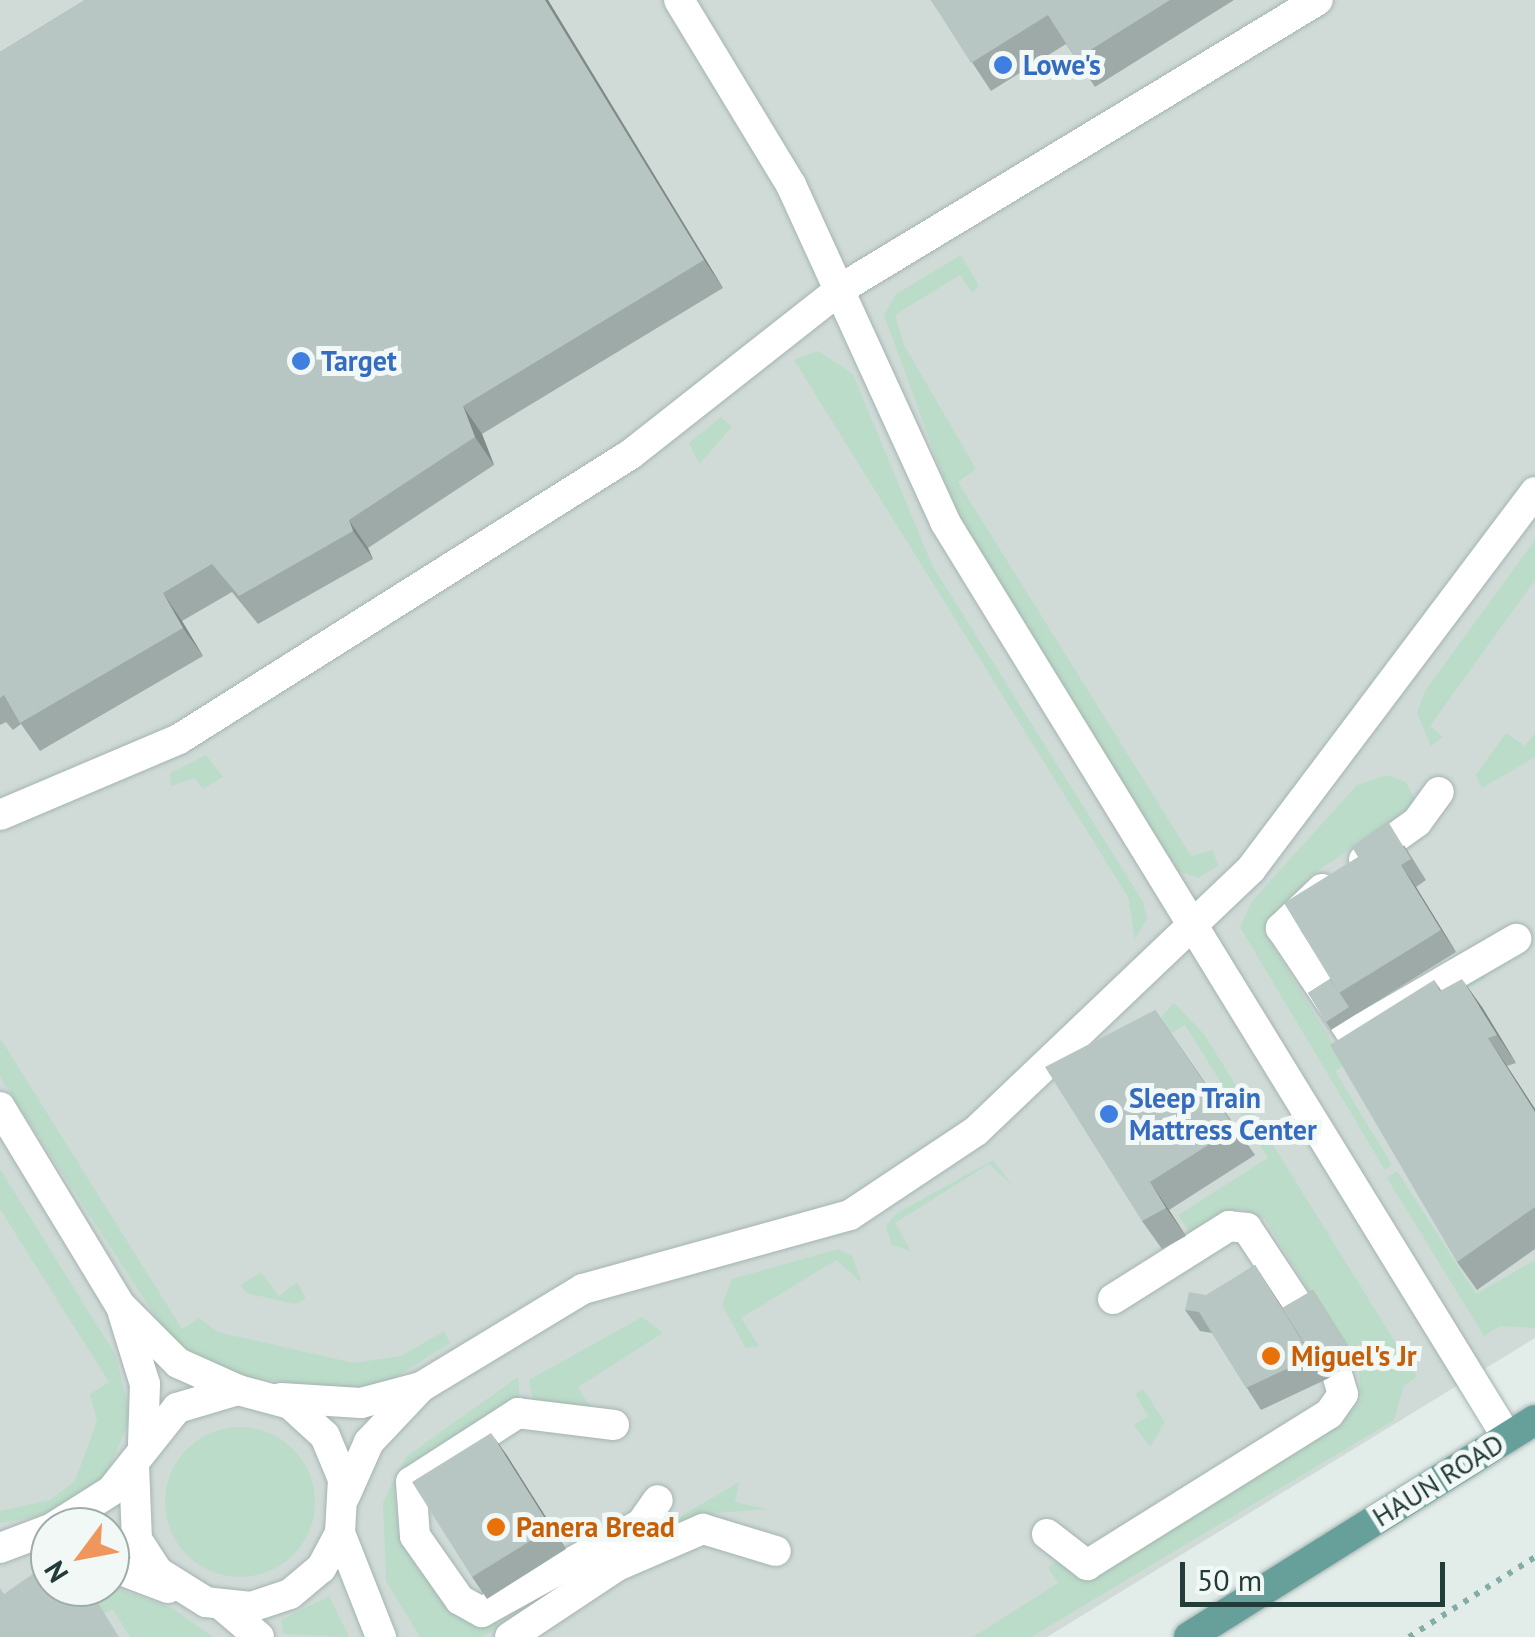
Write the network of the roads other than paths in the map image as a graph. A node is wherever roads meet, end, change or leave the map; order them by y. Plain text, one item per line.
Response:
1 (679, 0) edge
2 (1318, 0) edge
3 (842, 288) junction
4 (1535, 492) edge
5 (1438, 792) dead end
6 (0, 815) edge
7 (1188, 930) junction
8 (1516, 939) dead end
9 (0, 1107) edge
10 (1114, 1298) dead end
11 (120, 1305) junction
12 (421, 1387) junction
13 (238, 1390) junction
14 (275, 1398) junction
15 (1535, 1420) edge
16 (614, 1425) dead end
17 (1507, 1437) junction
18 (139, 1454) junction
19 (345, 1496) junction
20 (658, 1500) dead end
21 (77, 1507) edge
22 (340, 1532) junction
23 (1047, 1534) dead end
24 (30, 1537) edge
25 (4, 1548) edge
26 (30, 1551) edge
27 (776, 1551) dead end
28 (130, 1573) edge
29 (188, 1595) junction
30 (224, 1606) junction
31 (259, 1637) edge
32 (381, 1637) edge
33 (510, 1637) edge
34 (1189, 1637) edge

1 - 3 lane
2 - 3 lane
3 - 6 lane
3 - 7 lane
4 - 7 lane
5 - 8 lane
7 - 12 lane
7 - 17 lane
9 - 11 lane
10 - 23 lane
11 - 13 lane
11 - 18 lane
12 - 14 lane
12 - 19 lane
13 - 14 lane
13 - 18 lane
14 - 19 lane
15 - 17 main road, HAUN ROAD
16 - 20 lane
17 - 34 main road, HAUN ROAD
18 - 21 lane
18 - 29 lane
19 - 22 lane
22 - 30 lane
22 - 32 lane
24 - 25 lane
25 - 26 lane
27 - 33 lane
28 - 29 lane
29 - 30 lane
30 - 31 lane

